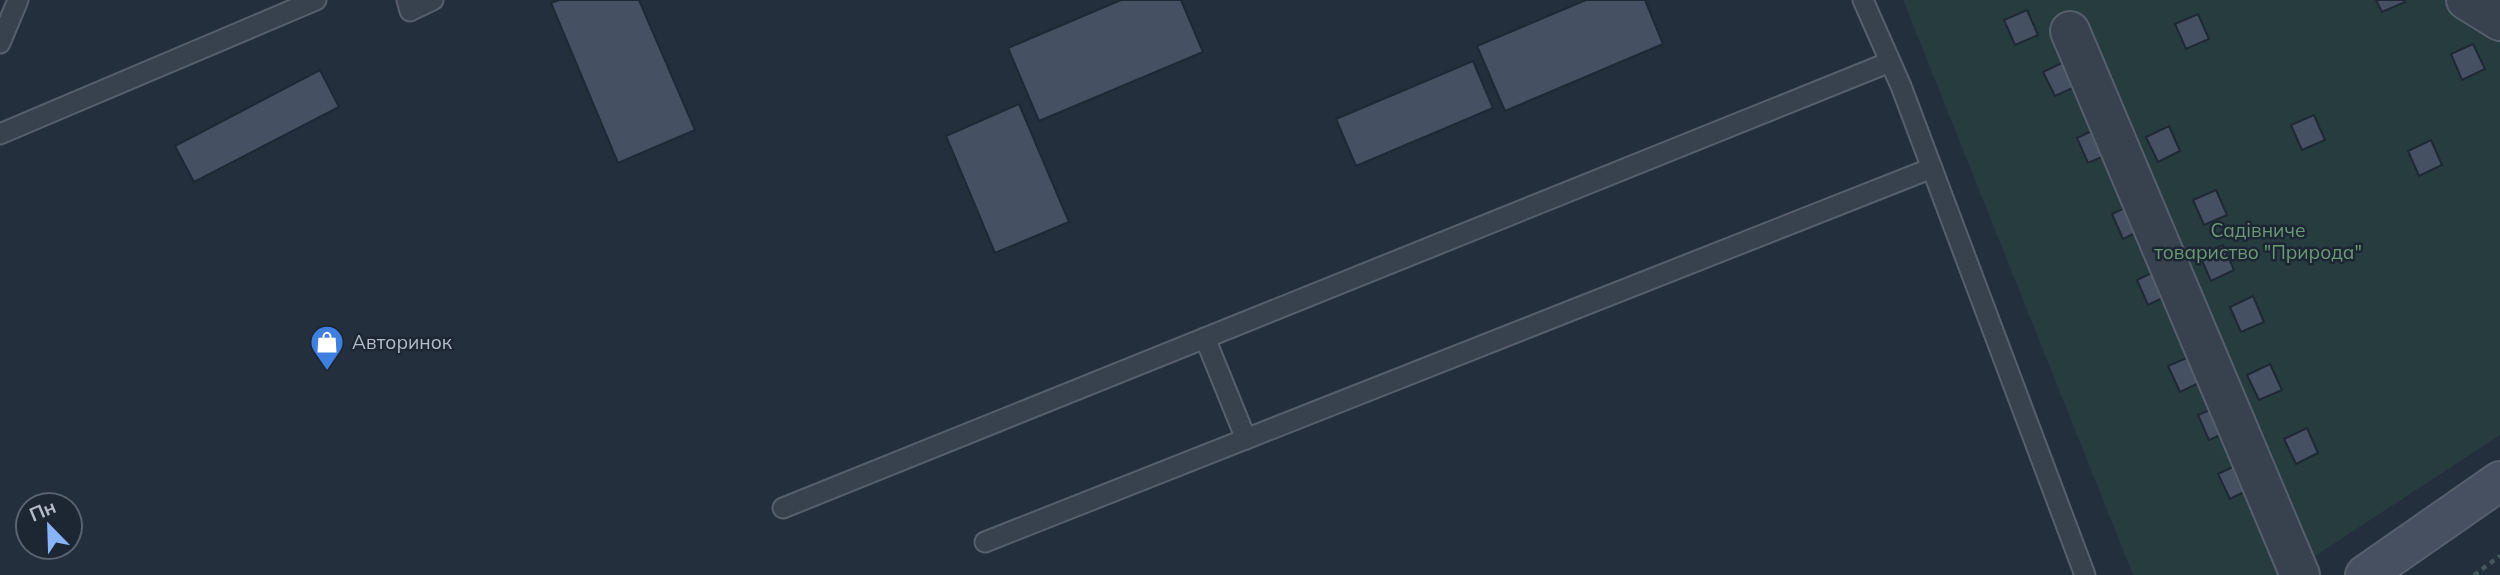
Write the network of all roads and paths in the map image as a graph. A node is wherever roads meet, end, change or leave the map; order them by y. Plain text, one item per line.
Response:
1 (18, 0) edge
2 (316, 0) edge
3 (407, 0) edge
4 (433, 0) edge
5 (1863, 0) edge
6 (2466, 0) edge
7 (2500, 21) edge
8 (2070, 31) dead end
9 (0, 43) edge
10 (1890, 62) junction
11 (0, 134) edge
12 (1932, 168) junction
13 (1205, 338) junction
14 (1246, 439) junction
15 (2500, 481) edge
16 (783, 508) dead end
17 (985, 542) dead end
18 (2500, 556) edge
19 (2085, 575) edge
20 (2300, 575) edge
21 (2365, 575) edge
22 (2474, 575) edge

1 - 9 lane
2 - 11 lane
3 - 4 lane
5 - 10 lane
6 - 7 street
8 - 20 street
10 - 12 lane
10 - 13 lane
12 - 14 lane
12 - 19 lane
13 - 14 lane
13 - 16 lane
14 - 17 lane
15 - 21 street
18 - 22 path

